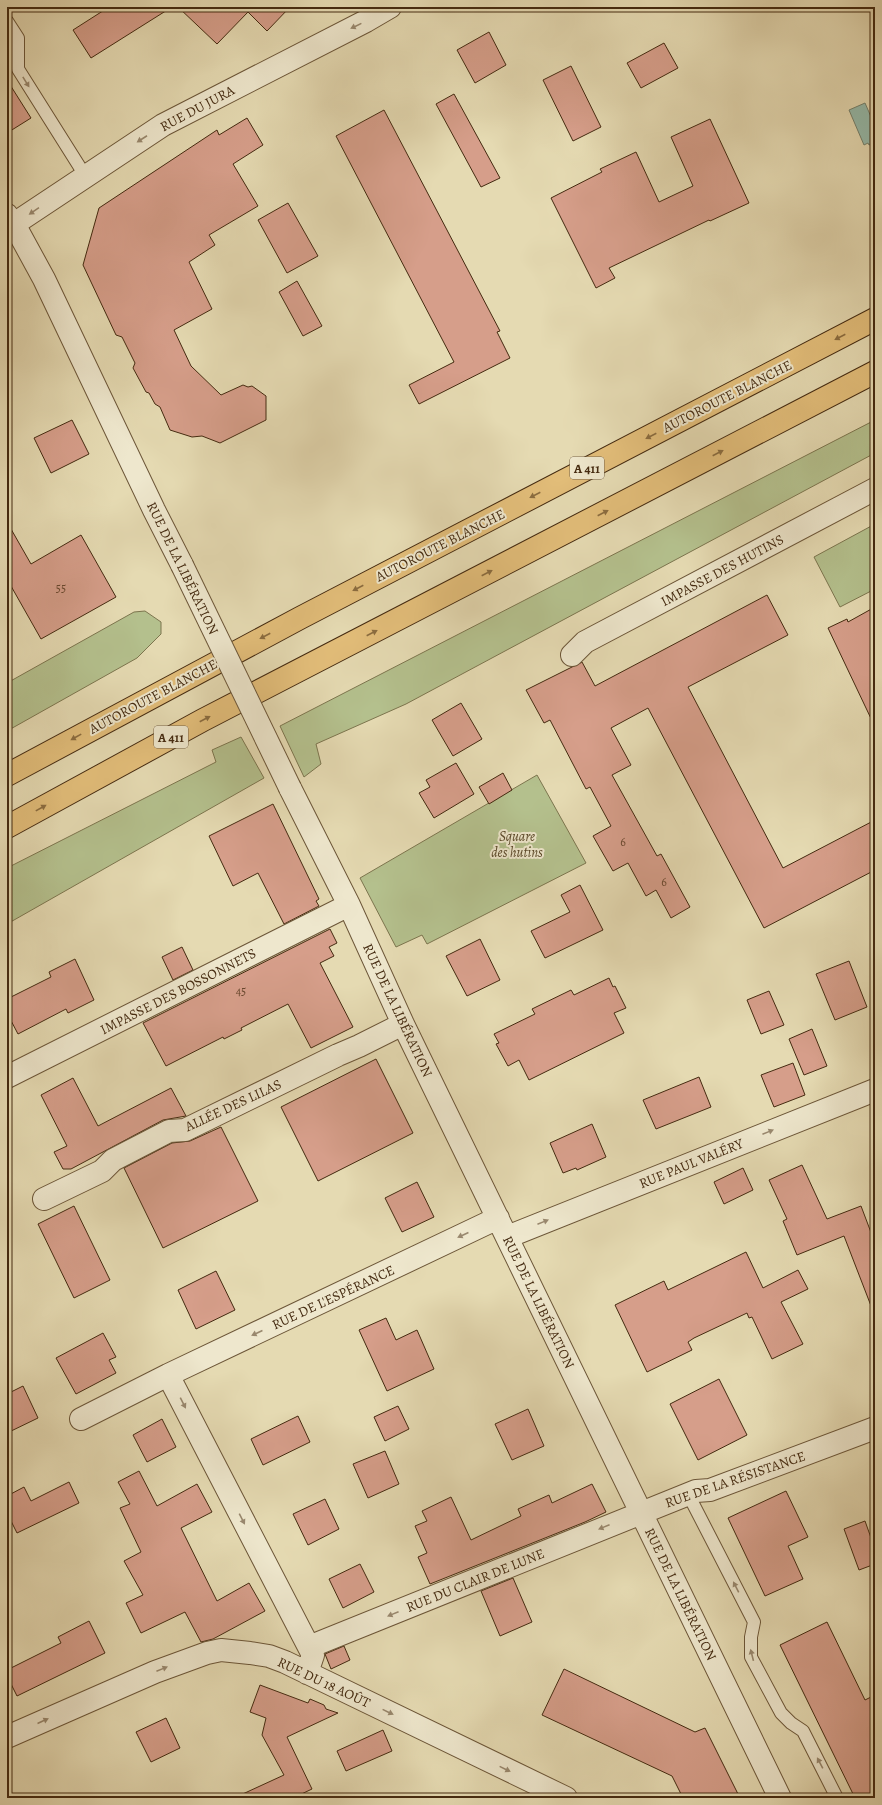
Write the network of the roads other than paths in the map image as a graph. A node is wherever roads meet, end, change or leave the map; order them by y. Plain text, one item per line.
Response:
1 (390, 7) edge
2 (7, 21) edge
3 (86, 177) junction
4 (9, 223) edge
5 (875, 319) edge
6 (875, 372) edge
7 (875, 488) edge
8 (572, 655) dead end
9 (7, 775) edge
10 (7, 827) edge
11 (349, 905) junction
12 (403, 1024) junction
13 (7, 1077) edge
14 (875, 1090) edge
15 (44, 1199) dead end
16 (503, 1227) junction
17 (168, 1375) junction
18 (81, 1419) dead end
19 (875, 1428) edge
20 (688, 1494) junction
21 (641, 1513) junction
22 (309, 1647) junction
23 (308, 1673) junction
24 (7, 1737) edge
25 (566, 1798) edge
26 (780, 1798) edge
27 (837, 1798) edge

1 -> 3 street, RUE DU JURA
2 -> 3 lane
3 -> 4 street, RUE DU JURA
4 - 11 street, RUE DE LA LIBÉRATION, bridge
5 -> 9 highway, AUTOROUTE BLANCHE / A 411
10 -> 6 highway, A 411
7 - 8 street, IMPASSE DES HUTINS
11 - 12 street, RUE DE LA LIBÉRATION
11 - 13 street, IMPASSE DES BOSSONNETS
12 - 15 street, ALLÉE DES LILAS
12 - 16 street, RUE DE LA LIBÉRATION
16 -> 14 street, RUE PAUL VALÉRY
16 -> 17 street, RUE DE L'ESPÉRANCE
16 - 21 street, RUE DE LA LIBÉRATION
17 - 18 street, RUE DE L'ESPÉRANCE
17 -> 22 street
19 - 20 street, RUE DE LA RÉSISTANCE
20 - 21 street, RUE DE LA RÉSISTANCE
27 -> 20 lane
21 -> 22 street, RUE DU CLAIR DE LUNE
21 - 26 street, RUE DE LA LIBÉRATION
22 - 23 street
24 -> 23 street, RUE DU 18 AOÛT
23 -> 25 street, RUE DU 18 AOÛT

